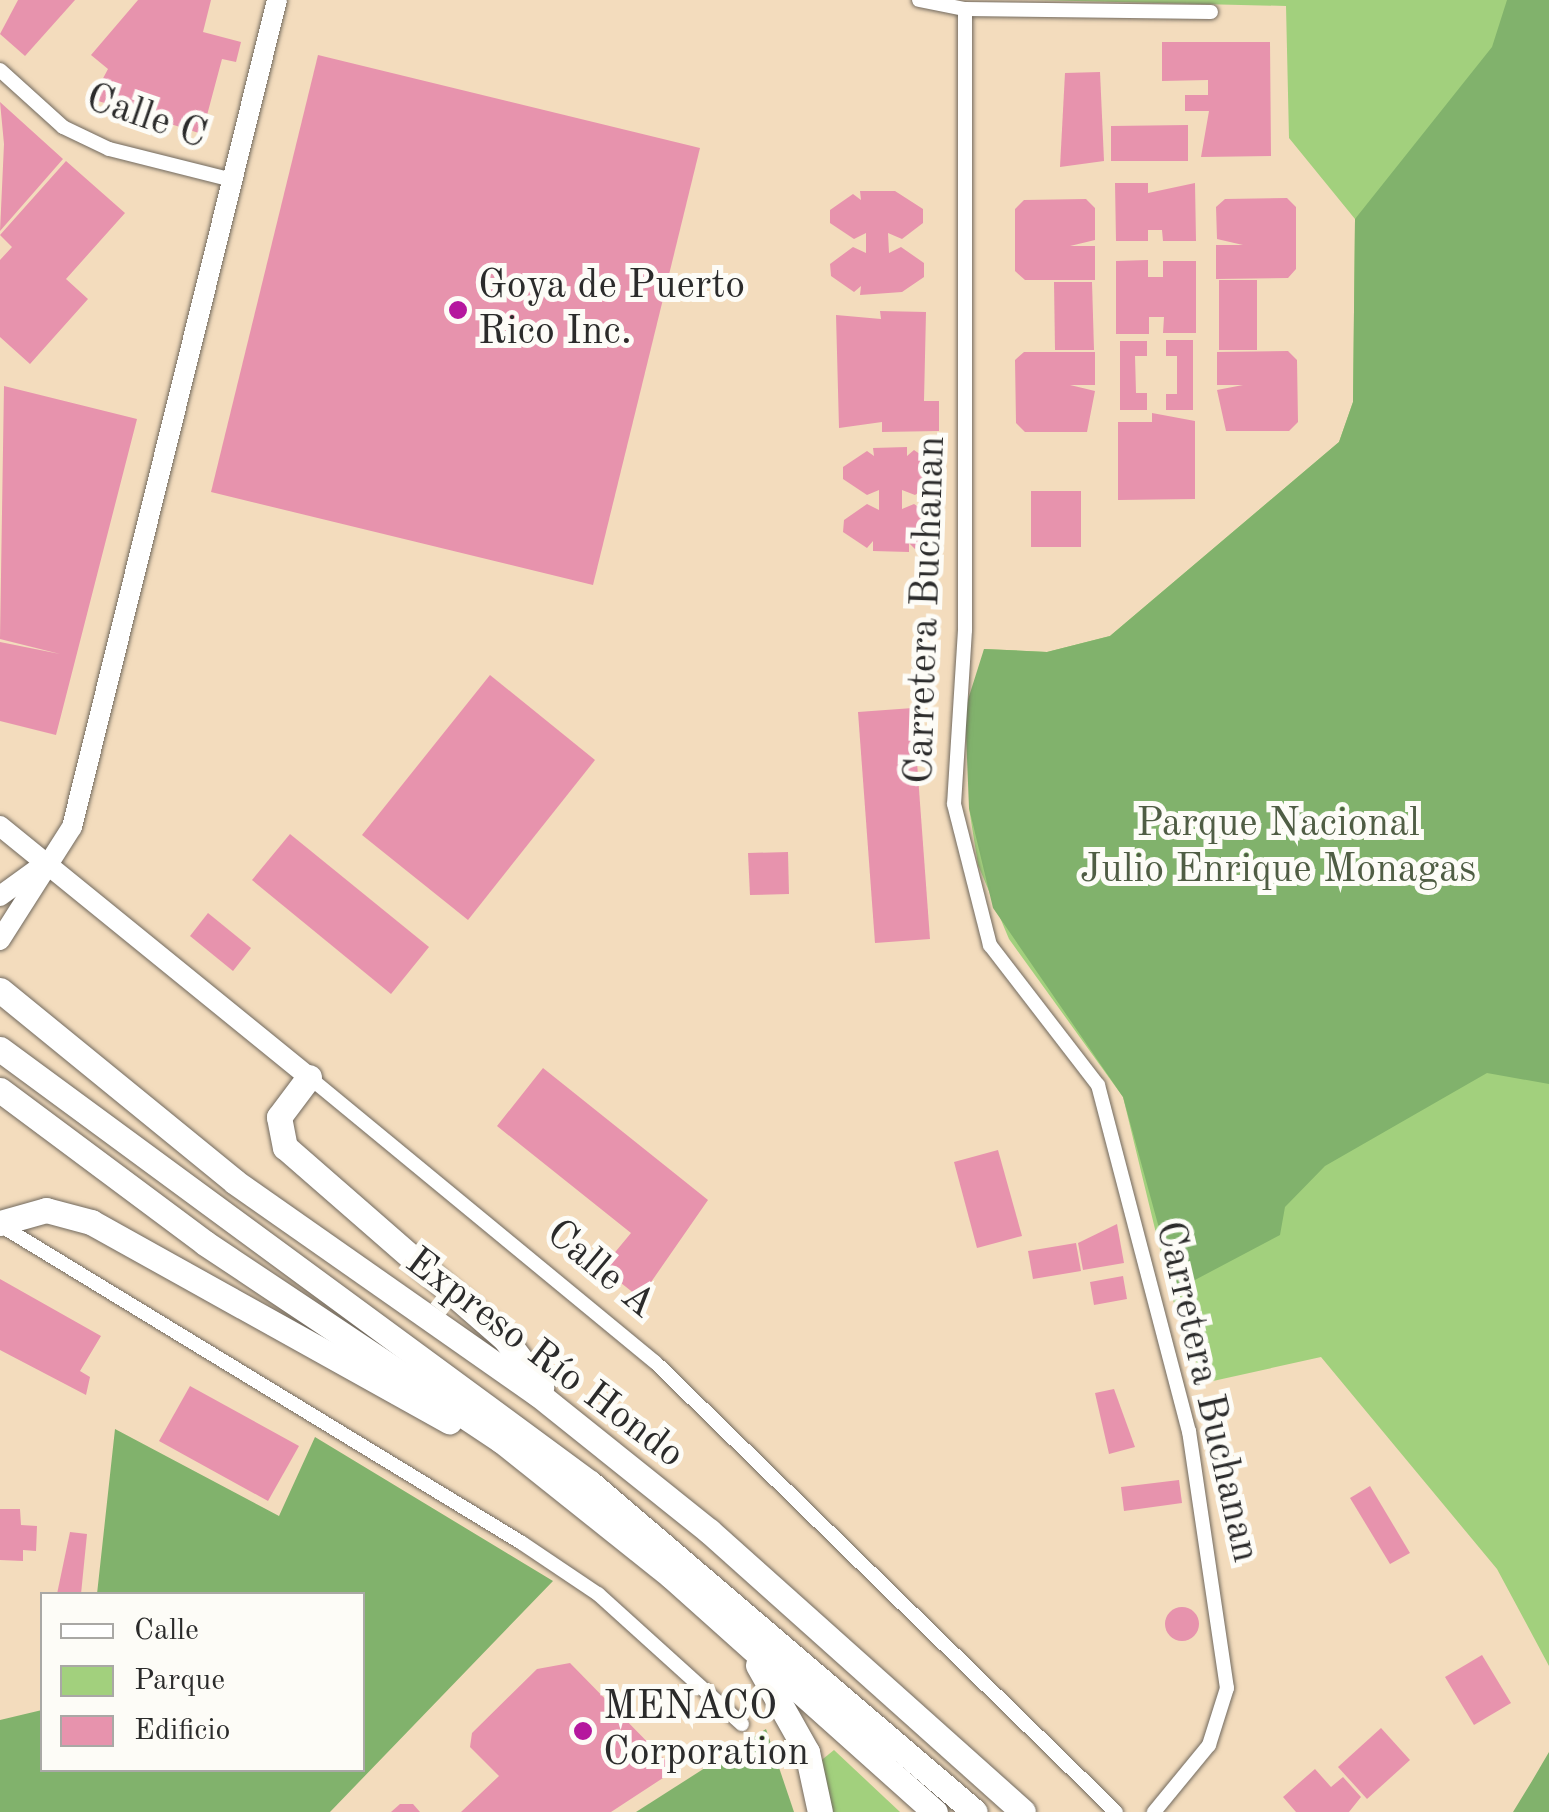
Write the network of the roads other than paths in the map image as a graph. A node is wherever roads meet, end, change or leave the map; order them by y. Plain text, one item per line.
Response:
1 (277, 0) edge
2 (919, 0) edge
3 (957, 6) edge
4 (1211, 12) dead end
5 (0, 70) edge
6 (232, 180) junction
7 (0, 826) edge
8 (47, 862) junction
9 (0, 896) edge
10 (0, 940) edge
11 (0, 990) edge
12 (3, 1052) edge
13 (310, 1078) junction
14 (0, 1090) edge
15 (0, 1224) edge
16 (563, 1414) junction
17 (502, 1441) junction
18 (742, 1639) junction
19 (742, 1724) dead end
20 (820, 1812) edge
21 (935, 1812) edge
22 (975, 1812) edge
23 (1022, 1812) edge
24 (1116, 1812) edge
25 (1154, 1812) edge

1 - 6 street
2 - 3 street
3 - 4 street
3 - 25 street, Carretera Buchanan
5 - 6 street, Calle C
6 - 8 street
7 - 8 street, Calle A
8 - 9 street
8 - 10 street
8 - 13 street, Calle A
11 - 16 highway, Expreso Río Hondo
12 - 22 highway
13 - 16 highway
13 - 24 street, Calle A
14 - 17 highway
15 - 17 highway
15 - 19 street
16 - 23 highway, Expreso Río Hondo
17 - 18 highway
18 - 20 highway
18 - 21 highway

